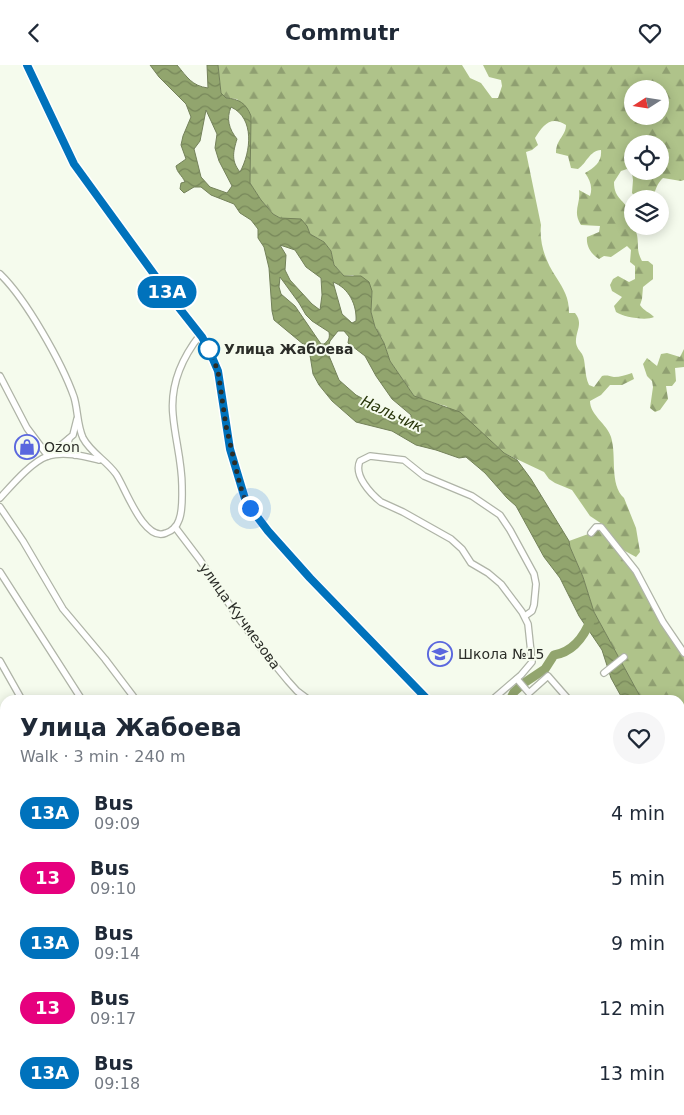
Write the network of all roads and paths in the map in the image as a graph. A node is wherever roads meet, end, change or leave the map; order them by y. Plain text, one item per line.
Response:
1 (27, 65) edge
2 (0, 274) edge
3 (200, 335) junction
4 (0, 376) edge
5 (78, 415) junction
6 (71, 437) junction
7 (84, 439) junction
8 (78, 455) junction
9 (48, 456) junction
10 (101, 460) junction
11 (0, 498) edge
12 (0, 507) edge
13 (175, 527) junction
14 (592, 533) dead end
15 (0, 572) edge
16 (525, 616) junction
17 (684, 653) edge
18 (624, 658) dead end
19 (0, 661) edge
20 (605, 673) dead end
21 (518, 681) junction
22 (19, 695) edge
23 (79, 695) edge
24 (132, 695) edge
25 (298, 695) edge
26 (423, 695) edge
27 (499, 695) edge
28 (565, 695) edge

1 - 3 street
2 - 5 street
3 - 13 street
3 - 26 street
4 - 9 street
5 - 6 street
5 - 7 street
6 - 7 street
6 - 8 street
6 - 9 street
7 - 8 street
7 - 10 street
8 - 9 street
8 - 10 street
9 - 11 street
10 - 13 street
12 - 24 street
13 - 25 street, улица Кучмезова
14 - 17 street
15 - 23 street
16 - 16 street
16 - 21 street
18 - 20 street
19 - 22 street
21 - 27 street
21 - 28 street

